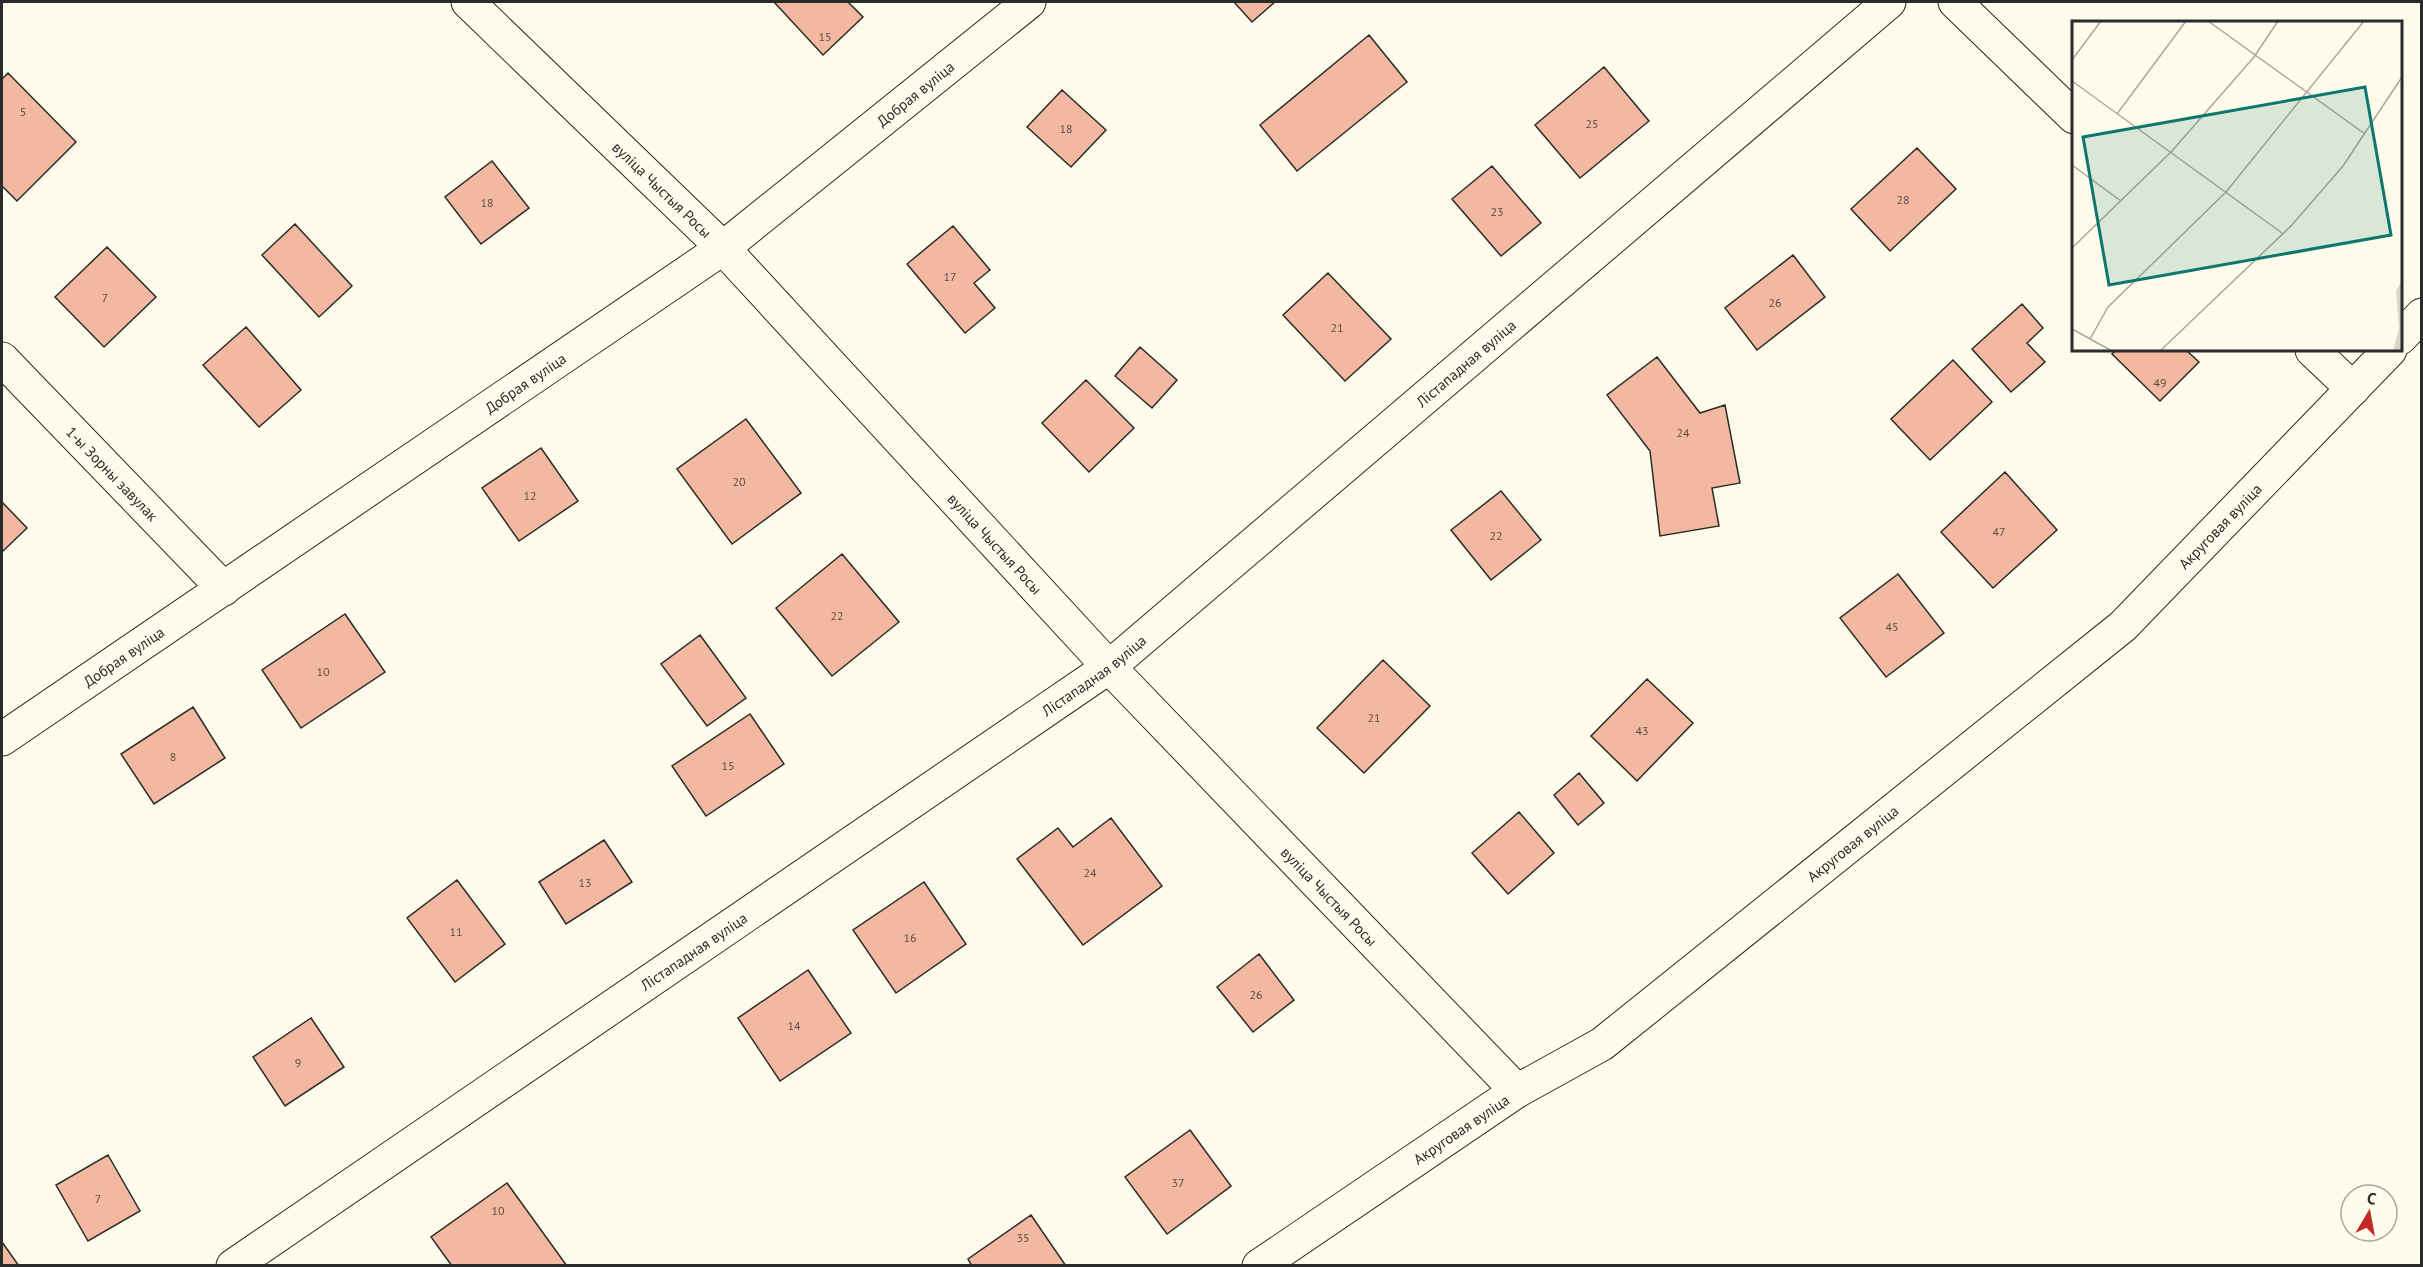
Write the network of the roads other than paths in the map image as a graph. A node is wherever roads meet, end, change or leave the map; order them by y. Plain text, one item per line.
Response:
1 (468, 2) edge
2 (1029, 2) edge
3 (1889, 2) edge
4 (1955, 2) edge
5 (2072, 116) edge
6 (723, 248) junction
7 (2421, 315) edge
8 (2402, 336) edge
9 (2313, 351) edge
10 (2389, 351) edge
11 (2, 359) edge
12 (2353, 389) junction
13 (224, 589) junction
14 (1109, 667) junction
15 (2, 739) edge
16 (1517, 1091) junction
17 (233, 1266) edge
18 (1259, 1266) edge

1 - 6 street, вуліца Чыстыя Росы
2 - 6 street, Добрая вуліца
3 - 14 street, Лістападная вуліца
4 - 5 street
6 - 13 street, Добрая вуліца
6 - 14 street, вуліца Чыстыя Росы
7 - 8 street
9 - 12 street
10 - 12 street, Акруговая вуліца
11 - 13 street, 1-ы Зорны завулак
12 - 16 street, Акруговая вуліца
13 - 15 street, Добрая вуліца
14 - 16 street, вуліца Чыстыя Росы
14 - 17 street, Лістападная вуліца
16 - 18 street, Акруговая вуліца

